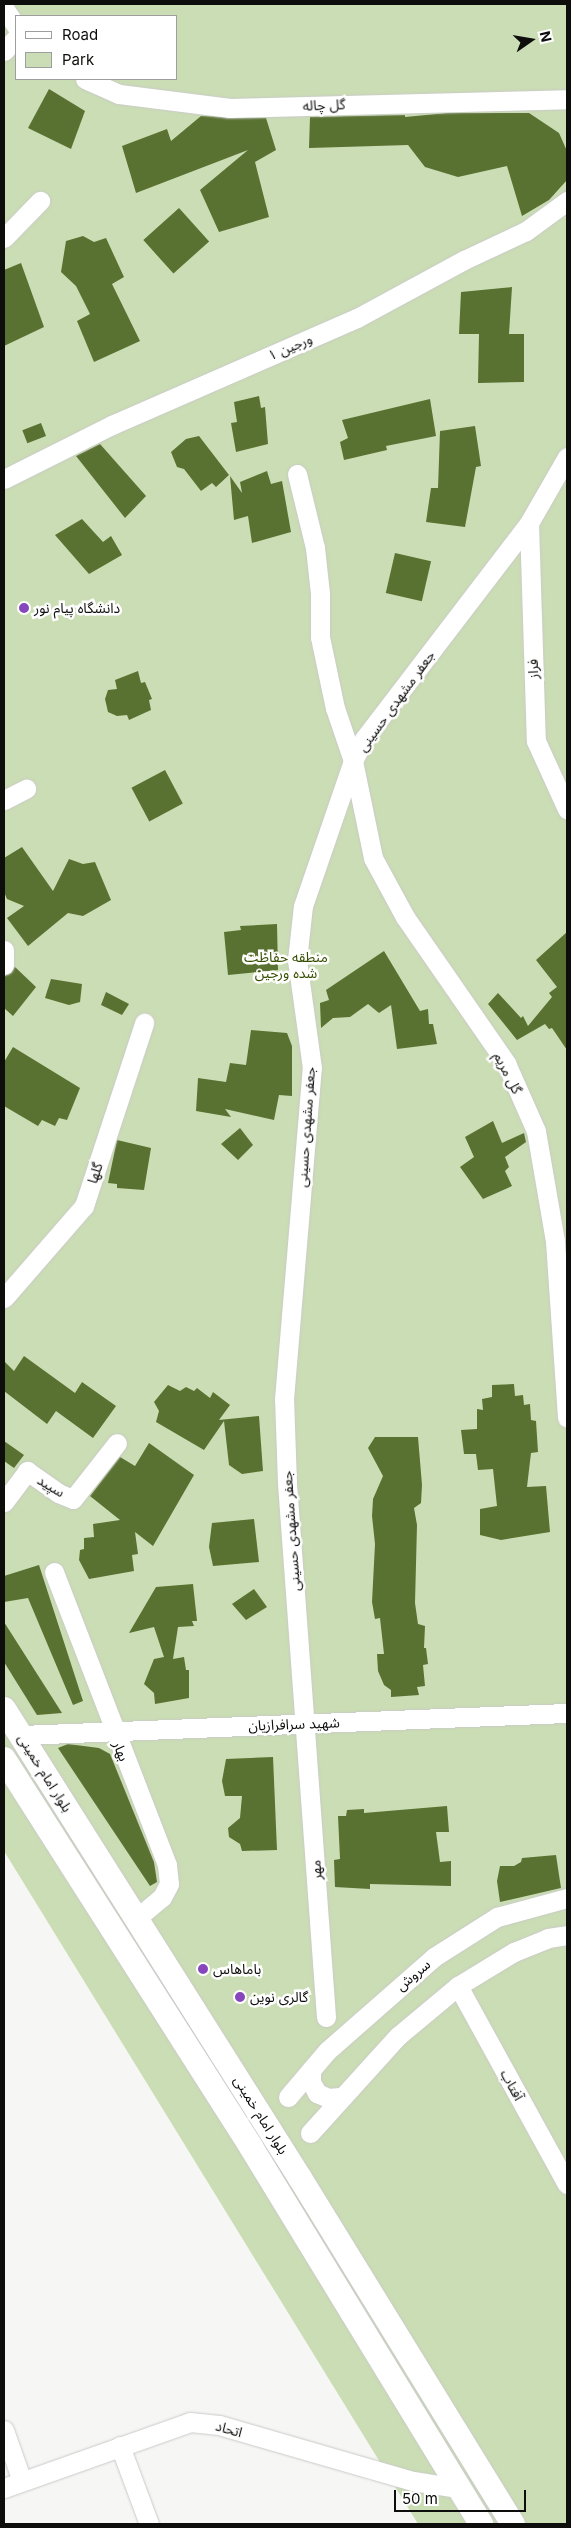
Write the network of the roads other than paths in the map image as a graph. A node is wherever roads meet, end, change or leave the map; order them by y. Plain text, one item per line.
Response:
1 (4, 8) edge
2 (15, 24) edge
3 (15, 39) edge
4 (4, 51) edge
5 (87, 80) edge
6 (567, 99) edge
7 (40, 201) dead end
8 (567, 201) edge
9 (4, 238) edge
10 (567, 457) edge
11 (296, 474) dead end
12 (4, 479) edge
13 (529, 523) junction
14 (353, 761) junction
15 (26, 789) dead end
16 (4, 800) edge
17 (567, 809) edge
18 (4, 950) edge
19 (4, 964) edge
20 (144, 1023) dead end
21 (4, 1298) edge
22 (567, 1418) edge
23 (117, 1443) dead end
24 (4, 1502) edge
25 (54, 1572) dead end
26 (4, 1709) edge
27 (567, 1713) edge
28 (305, 1724) junction
29 (113, 1731) junction
30 (21, 1735) junction
31 (4, 1759) edge
32 (567, 1898) edge
33 (137, 1918) junction
34 (567, 1935) edge
35 (458, 1986) junction
36 (326, 2017) dead end
37 (311, 2070) junction
38 (288, 2096) dead end
39 (340, 2097) junction
40 (310, 2133) dead end
41 (567, 2184) edge
42 (4, 2430) edge
43 (120, 2446) junction
44 (482, 2473) junction
45 (22, 2481) junction
46 (4, 2488) edge
47 (458, 2488) junction
48 (149, 2524) edge
49 (481, 2524) edge
50 (513, 2524) edge

1 - 2 street
3 - 4 street
5 - 6 street, گل چاله
7 - 9 street
8 - 12 street, ورجین ۱
10 - 13 street, جعفر مشهدی حسینی
11 - 14 street, گل مریم
13 - 14 street, جعفر مشهدی حسینی
13 - 17 street, فراز
14 - 22 street, گل مریم
14 - 28 street, جعفر مشهدی حسینی
15 - 16 street
18 - 19 street
20 - 21 street, گلها
23 - 24 street, سپید
25 - 29 street, بهار
26 - 30 main road, بلوار امام خمینی
27 - 28 street, شهید سرافرازیان
28 - 29 street, شهید سرافرازیان
28 - 36 street, مهر
29 - 30 street, شهید سرافرازیان
29 - 33 street, بهار
30 - 33 main road, بلوار امام خمینی
31 - 47 main road, بلوار امام خمینی
32 - 37 street, سروش
33 - 44 main road, بلوار امام خمینی
34 - 35 street
35 - 39 street
35 - 41 street, آفتاب
37 - 38 street, سروش
37 - 39 street
39 - 40 street
42 - 45 street
43 - 45 street, اتحاد
43 - 47 street, اتحاد
43 - 48 street
44 - 47 main road
44 - 50 main road, بلوار امام خمینی
45 - 46 street, اتحاد
47 - 49 main road, بلوار امام خمینی

